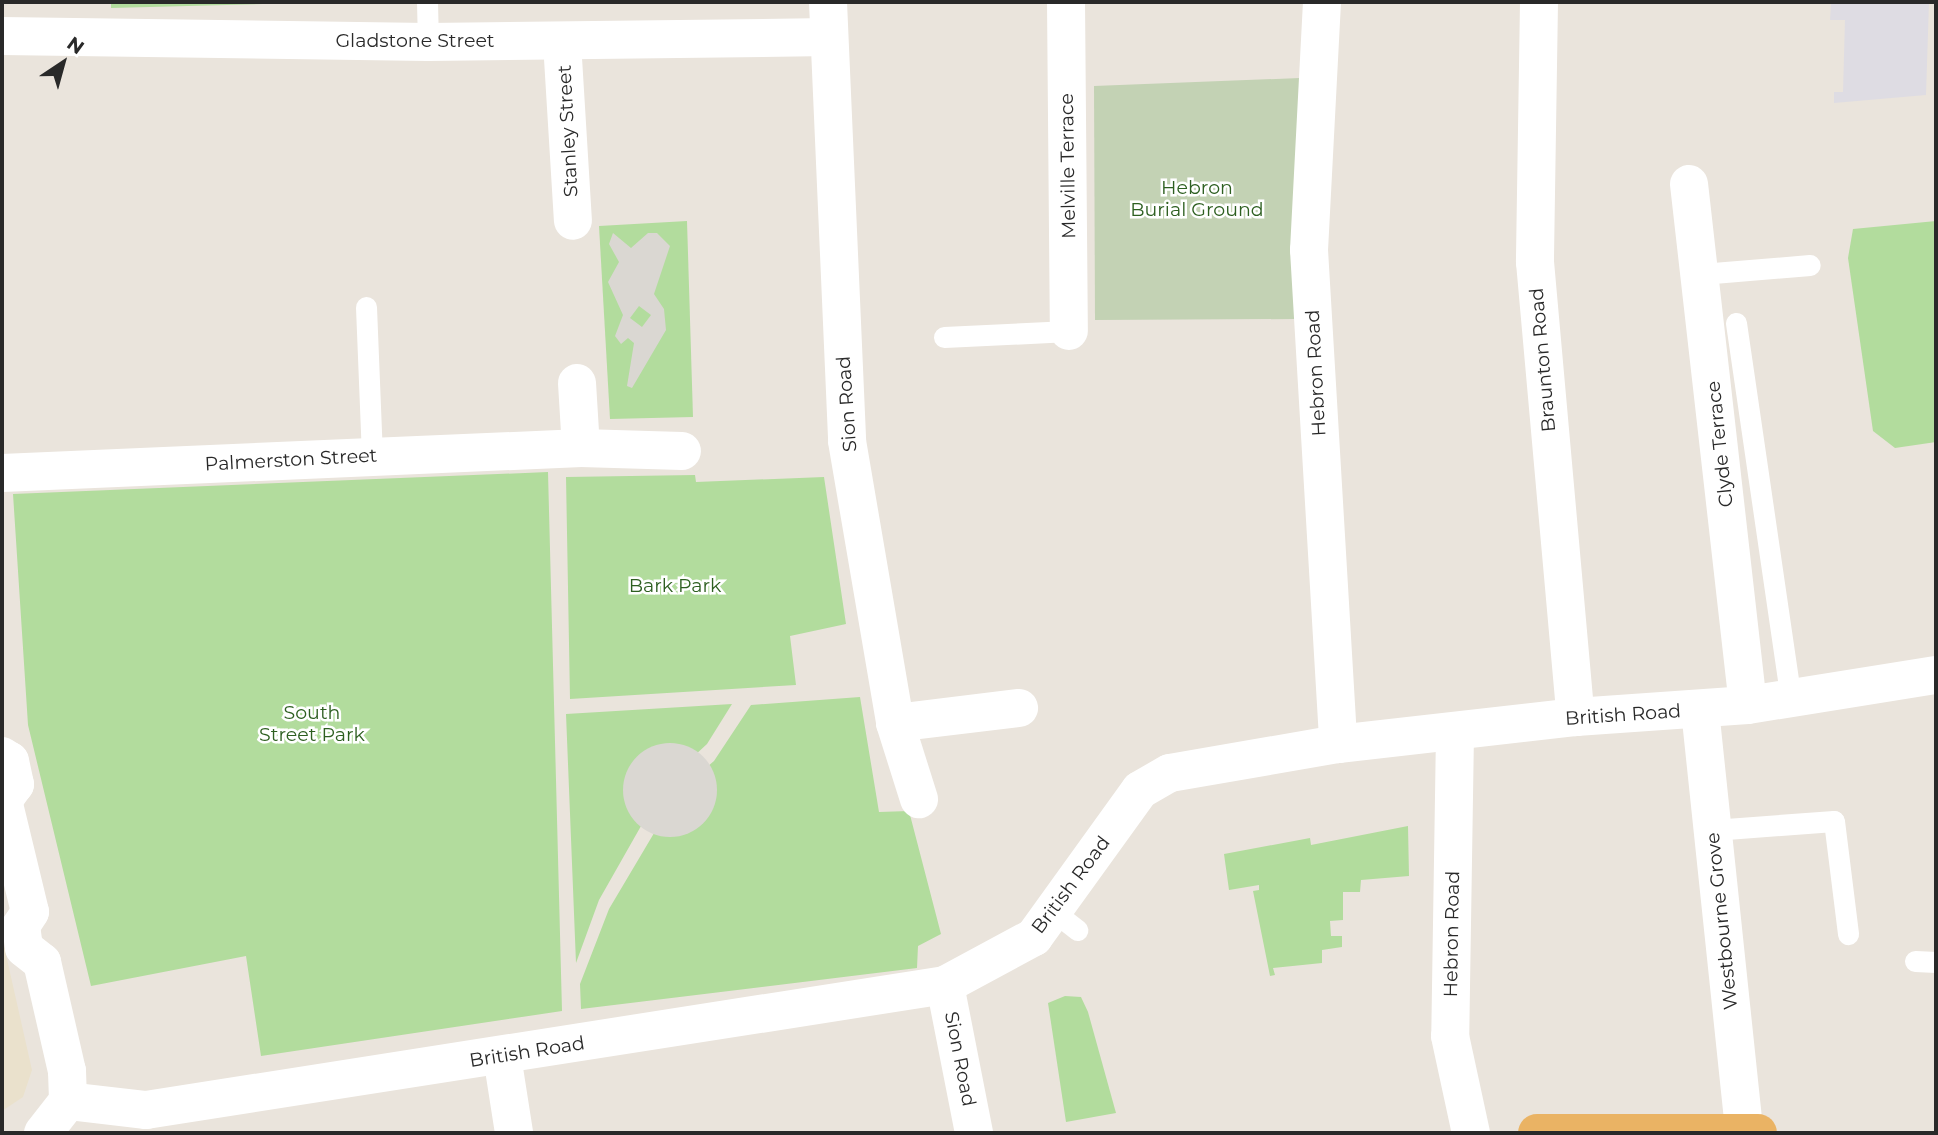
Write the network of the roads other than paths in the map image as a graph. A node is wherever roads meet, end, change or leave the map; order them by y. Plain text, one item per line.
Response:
1 (427, 2) edge
2 (1066, 2) edge
3 (1322, 2) edge
4 (1539, 2) edge
5 (828, 20) edge
6 (2, 36) edge
7 (428, 42) junction
8 (562, 42) junction
9 (1689, 184) dead end
10 (573, 221) dead end
11 (1810, 265) dead end
12 (1701, 274) junction
13 (366, 307) dead end
14 (1736, 323) dead end
15 (1069, 331) joint
16 (944, 337) dead end
17 (577, 383) dead end
18 (581, 448) junction
19 (682, 451) dead end
20 (372, 457) junction
21 (2, 473) edge
22 (1936, 676) edge
23 (1791, 698) junction
24 (1748, 705) junction
25 (1019, 708) dead end
26 (1700, 710) junction
27 (1576, 717) junction
28 (895, 723) junction
29 (1455, 733) junction
30 (1338, 744) junction
31 (2, 756) edge
32 (3, 797) edge
33 (919, 799) dead end
34 (1713, 830) junction
35 (1848, 934) dead end
36 (945, 985) junction
37 (502, 1056) junction
38 (68, 1101) junction
39 (151, 1121) edge
40 (43, 1133) edge
41 (514, 1133) edge
42 (975, 1133) edge
43 (1471, 1133) edge
44 (1537, 1133) edge
45 (1628, 1133) edge
46 (1751, 1133) edge

1 - 7 lane
2 - 15 street, Melville Terrace
3 - 30 street, Hebron Road
4 - 27 street, Braunton Road
5 - 8 street, Gladstone Street
5 - 28 street, Sion Road
6 - 7 street, Gladstone Street
7 - 8 street, Gladstone Street
8 - 10 street, Stanley Street
9 - 12 street, Clyde Terrace
11 - 12 lane
12 - 24 street, Clyde Terrace
13 - 20 lane
14 - 23 lane
15 - 16 lane
17 - 18 street
18 - 19 street, Palmerston Street
18 - 20 street, Palmerston Street
20 - 21 street, Palmerston Street
22 - 23 street, British Road
23 - 24 street, British Road
24 - 26 street, British Road
25 - 28 street
26 - 27 street, British Road
26 - 34 street, Westbourne Grove
27 - 29 street, British Road
28 - 33 street, Sion Road
29 - 30 street, British Road
29 - 43 street, Hebron Road
30 - 36 street, British Road
31 - 32 street
32 - 38 street
34 - 35 lane
34 - 46 street, Westbourne Grove
36 - 37 street, British Road
36 - 42 street, Sion Road
37 - 39 street, British Road
37 - 41 street
38 - 39 street, British Road
38 - 40 street
44 - 45 highway
45 - 46 highway

